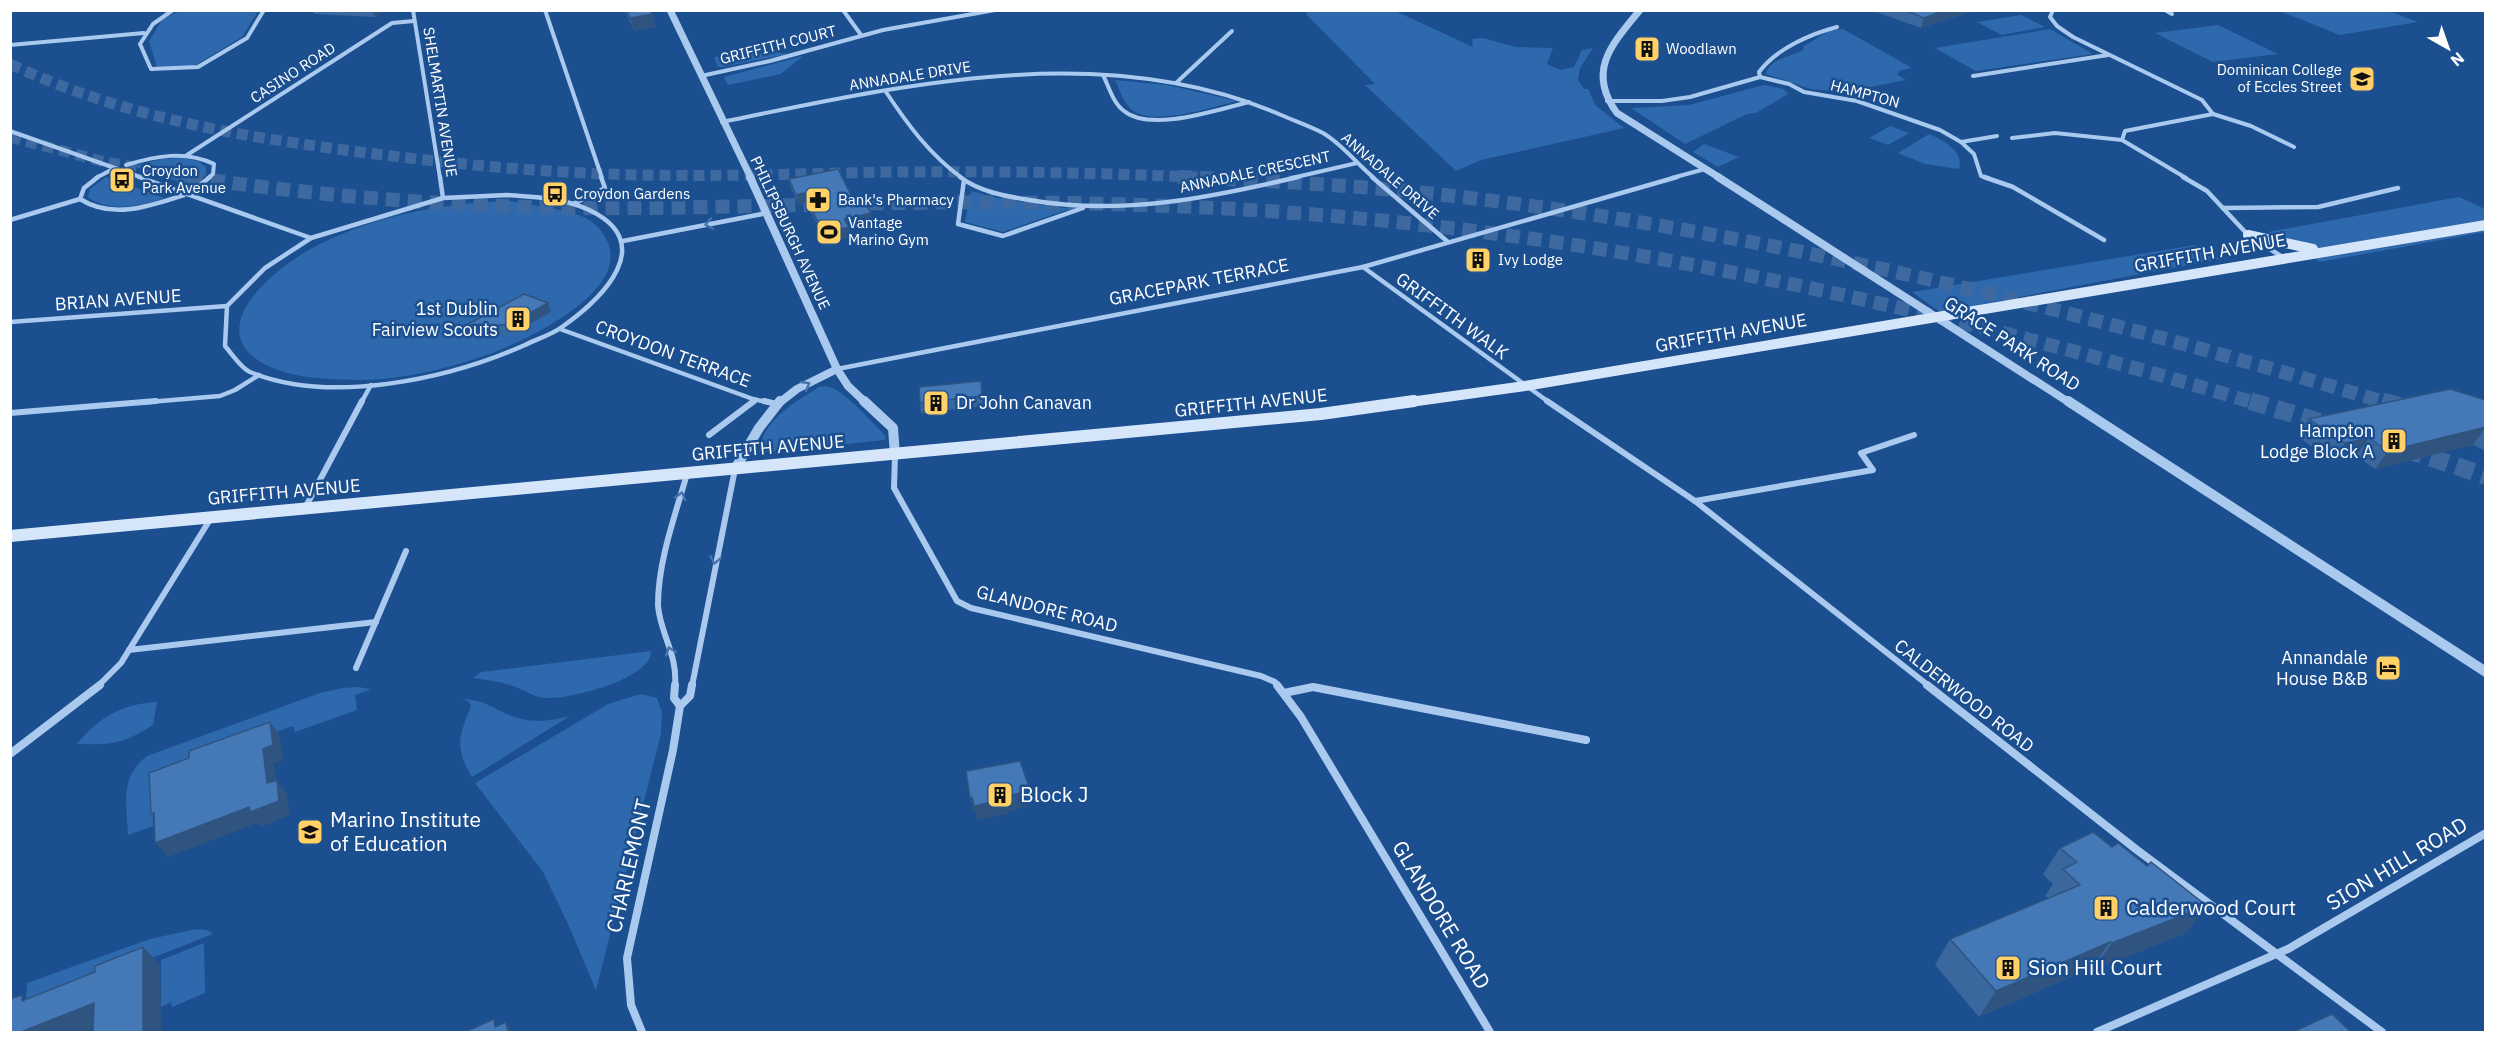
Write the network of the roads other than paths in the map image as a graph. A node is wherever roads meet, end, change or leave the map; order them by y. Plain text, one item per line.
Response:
1 (173, 10) edge
2 (264, 10) edge
3 (412, 10) edge
4 (545, 10) edge
5 (670, 10) edge
6 (843, 10) edge
7 (995, 10) edge
8 (1640, 10) edge
9 (2053, 10) edge
10 (2165, 10) edge
11 (2172, 14) dead end
12 (414, 21) junction
13 (1837, 27) dead end
14 (1232, 31) dead end
15 (144, 33) junction
16 (861, 35) junction
17 (10, 45) edge
18 (2108, 55) junction
19 (1103, 75) junction
20 (701, 76) junction
21 (1973, 76) dead end
22 (1760, 77) junction
23 (1176, 82) junction
24 (886, 92) junction
25 (1606, 101) junction
26 (1250, 102) junction
27 (2213, 114) junction
28 (722, 122) junction
29 (10, 131) edge
30 (1997, 136) dead end
31 (2012, 138) dead end
32 (2122, 140) junction
33 (1961, 142) junction
34 (2294, 147) dead end
35 (187, 155) junction
36 (1357, 163) junction
37 (126, 165) dead end
38 (113, 169) junction
39 (1705, 169) junction
40 (964, 180) junction
41 (2398, 188) dead end
42 (195, 189) dead end
43 (184, 195) junction
44 (443, 198) junction
45 (80, 200) junction
46 (574, 204) junction
47 (1086, 207) junction
48 (2223, 208) junction
49 (767, 213) junction
50 (10, 220) edge
51 (2486, 225) edge
52 (2248, 235) junction
53 (311, 238) junction
54 (2104, 240) dead end
55 (623, 241) junction
56 (1448, 242) junction
57 (2326, 251) junction
58 (2284, 258) junction
59 (1363, 267) junction
60 (227, 306) junction
61 (1938, 317) junction
62 (10, 322) edge
63 (560, 328) junction
64 (837, 369) junction
65 (259, 375) junction
66 (371, 385) junction
67 (1525, 386) junction
68 (756, 400) junction
69 (777, 404) junction
70 (10, 413) edge
71 (709, 435) dead end
72 (1914, 435) dead end
73 (896, 455) junction
74 (735, 469) junction
75 (687, 474) junction
76 (1695, 501) junction
77 (305, 508) junction
78 (212, 517) junction
79 (10, 536) edge
80 (406, 551) dead end
81 (375, 622) junction
82 (129, 650) junction
83 (356, 668) dead end
84 (2486, 672) edge
85 (1284, 693) junction
86 (680, 706) junction
87 (1586, 740) dead end
88 (10, 753) edge
89 (2486, 833) edge
90 (2278, 954) junction
91 (642, 1032) edge
92 (1490, 1032) edge
93 (2097, 1032) edge
94 (2382, 1032) edge

1 - 15 street
2 - 15 street
3 - 12 street, SHELMARTIN AVENUE
4 - 46 street
5 - 20 street, PHILIPSBURGH AVENUE
6 - 16 street, GRIFFITH COURT
7 - 16 street, GRIFFITH COURT
8 - 25 street
9 - 18 street
10 - 11 street
12 - 35 street, CASINO ROAD
12 - 44 street, SHELMARTIN AVENUE
13 - 22 street
14 - 23 street
15 - 17 street
16 - 20 street, GRIFFITH COURT
18 - 21 street
18 - 27 street
19 - 23 street, ANNADALE DRIVE
19 - 24 street, ANNADALE DRIVE
19 - 26 street
20 - 28 street, PHILIPSBURGH AVENUE
22 - 25 street, HAMPTON
22 - 33 street, HAMPTON
23 - 26 street, ANNADALE DRIVE
24 - 28 street, ANNADALE DRIVE
24 - 40 street, ANNADALE CRESCENT
25 - 39 street, GRACE PARK ROAD
26 - 36 street, ANNADALE DRIVE
27 - 32 street
27 - 34 street
28 - 49 street, PHILIPSBURGH AVENUE
29 - 38 street
30 - 33 street
31 - 32 street
32 - 48 street
33 - 54 street, HAMPTON
35 - 37 street
35 - 42 street
36 - 47 street, ANNADALE CRESCENT
36 - 56 street, ANNADALE DRIVE
38 - 43 street
38 - 45 street
39 - 56 street, GRACEPARK TERRACE
39 - 61 street, GRACE PARK ROAD
40 - 47 street, ANNADALE CRESCENT
40 - 47 street, ANNADALE CRESCENT
41 - 48 street
43 - 45 street
43 - 53 street
44 - 46 street
44 - 53 street
45 - 50 street
46 - 55 street
48 - 52 street
49 -> 55 street
49 - 64 street, PHILIPSBURGH AVENUE
51 - 57 main road, GRIFFITH AVENUE
52 - 57 main road
52 - 58 street
53 - 60 street
55 - 63 street
56 - 59 street, GRACEPARK TERRACE
57 - 58 main road, GRIFFITH AVENUE
58 - 61 main road, GRIFFITH AVENUE
59 - 64 street, GRACEPARK TERRACE
59 - 67 street, GRIFFITH WALK
60 - 62 street, BRIAN AVENUE
60 - 65 street
61 - 67 main road, GRIFFITH AVENUE
61 - 84 street, GRACE PARK ROAD
63 - 66 street
63 - 68 street, CROYDON TERRACE
69 -> 64 street, GRACEPARK TERRACE
64 - 73 street, PHILIPSBURGH AVENUE
65 - 66 street
65 - 70 street
66 - 77 street
67 - 73 main road, GRIFFITH AVENUE
67 - 76 street, CALDERWOOD ROAD
68 - 69 street, CROYDON TERRACE
68 - 71 street
69 - 74 street, GRACEPARK TERRACE
72 - 76 street
73 - 74 main road, GRIFFITH AVENUE
73 - 85 street, GLANDORE ROAD
74 - 75 main road, GRIFFITH AVENUE
74 -> 86 street, CHARLEMONT
75 - 77 main road, GRIFFITH AVENUE
86 -> 75 street, CHARLEMONT
76 - 90 street, CALDERWOOD ROAD
77 - 78 main road, GRIFFITH AVENUE
78 - 79 main road, GRIFFITH AVENUE
78 - 82 street
80 - 81 street
81 - 82 street
81 - 83 street
82 - 88 street
85 - 87 street
85 - 92 street, GLANDORE ROAD
86 - 91 street, CHARLEMONT
89 - 90 street, SION HILL ROAD
90 - 93 street, SION HILL ROAD
90 - 94 street, CALDERWOOD ROAD

